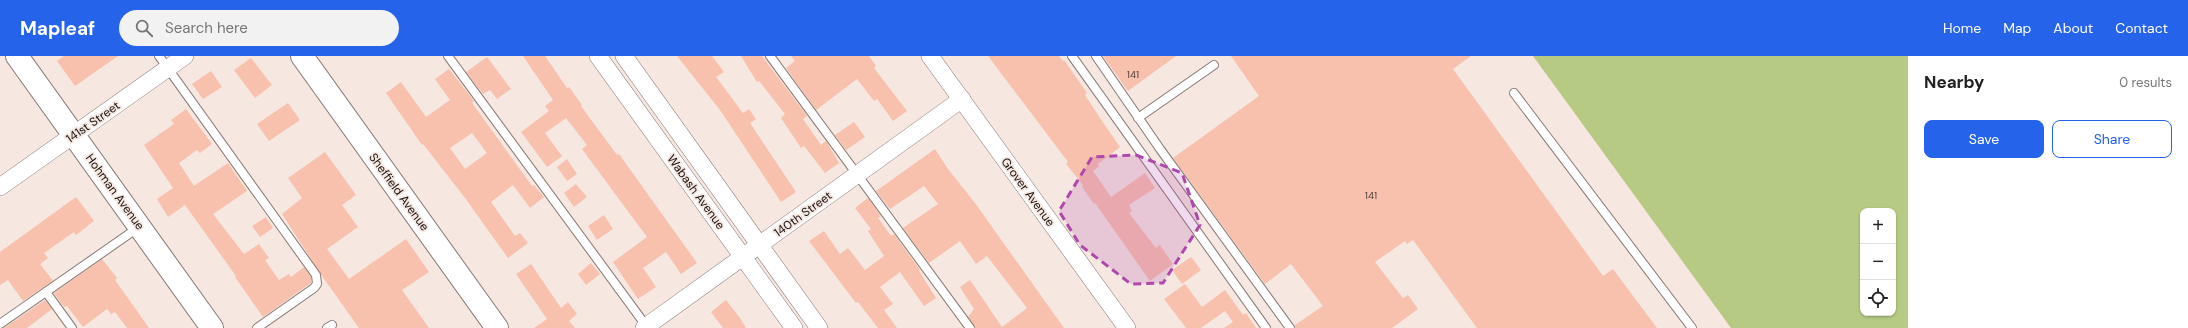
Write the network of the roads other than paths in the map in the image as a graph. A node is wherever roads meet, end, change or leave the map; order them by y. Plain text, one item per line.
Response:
1 (17, 56) edge
2 (185, 56) edge
3 (302, 56) edge
4 (448, 56) edge
5 (598, 56) edge
6 (624, 56) edge
7 (770, 56) edge
8 (930, 56) edge
9 (1072, 56) edge
10 (1096, 56) edge
11 (164, 62) edge
12 (1214, 65) dead end
13 (1514, 93) dead end
14 (962, 99) junction
15 (1138, 118) junction
16 (74, 135) junction
17 (857, 175) junction
18 (0, 187) edge
19 (139, 227) junction
20 (760, 245) junction
21 (743, 257) junction
22 (46, 292) junction
23 (0, 324) edge
24 (72, 328) edge
25 (212, 328) edge
26 (257, 328) edge
27 (497, 328) edge
28 (646, 328) edge
29 (794, 328) edge
30 (819, 328) edge
31 (970, 328) edge
32 (1127, 328) edge
33 (1266, 328) edge
34 (1290, 328) edge
35 (1692, 328) edge

1 - 16 main road, Hohman Avenue
2 - 11 street, 141st Street
3 - 27 main road, Sheffield Avenue
4 - 28 lane
5 - 21 street, Wabash Avenue
6 - 20 street, Wabash Avenue
7 - 17 lane
8 - 14 street, Grover Avenue
9 - 33 lane
10 - 15 lane
11 - 16 street, 141st Street
11 - 26 lane
12 - 15 lane
13 - 35 lane
14 - 17 street, 140th Street
14 - 32 street, Grover Avenue
15 - 34 lane
16 - 18 street, 141st Street
16 - 19 main road, Hohman Avenue
17 - 20 street, 140th Street
17 - 31 lane
19 - 22 lane
19 - 25 main road, Hohman Avenue
20 - 21 street, 140th Street
20 - 30 street, Wabash Avenue
21 - 28 street, 140th Street
21 - 29 street, Wabash Avenue
22 - 23 lane
22 - 24 lane

